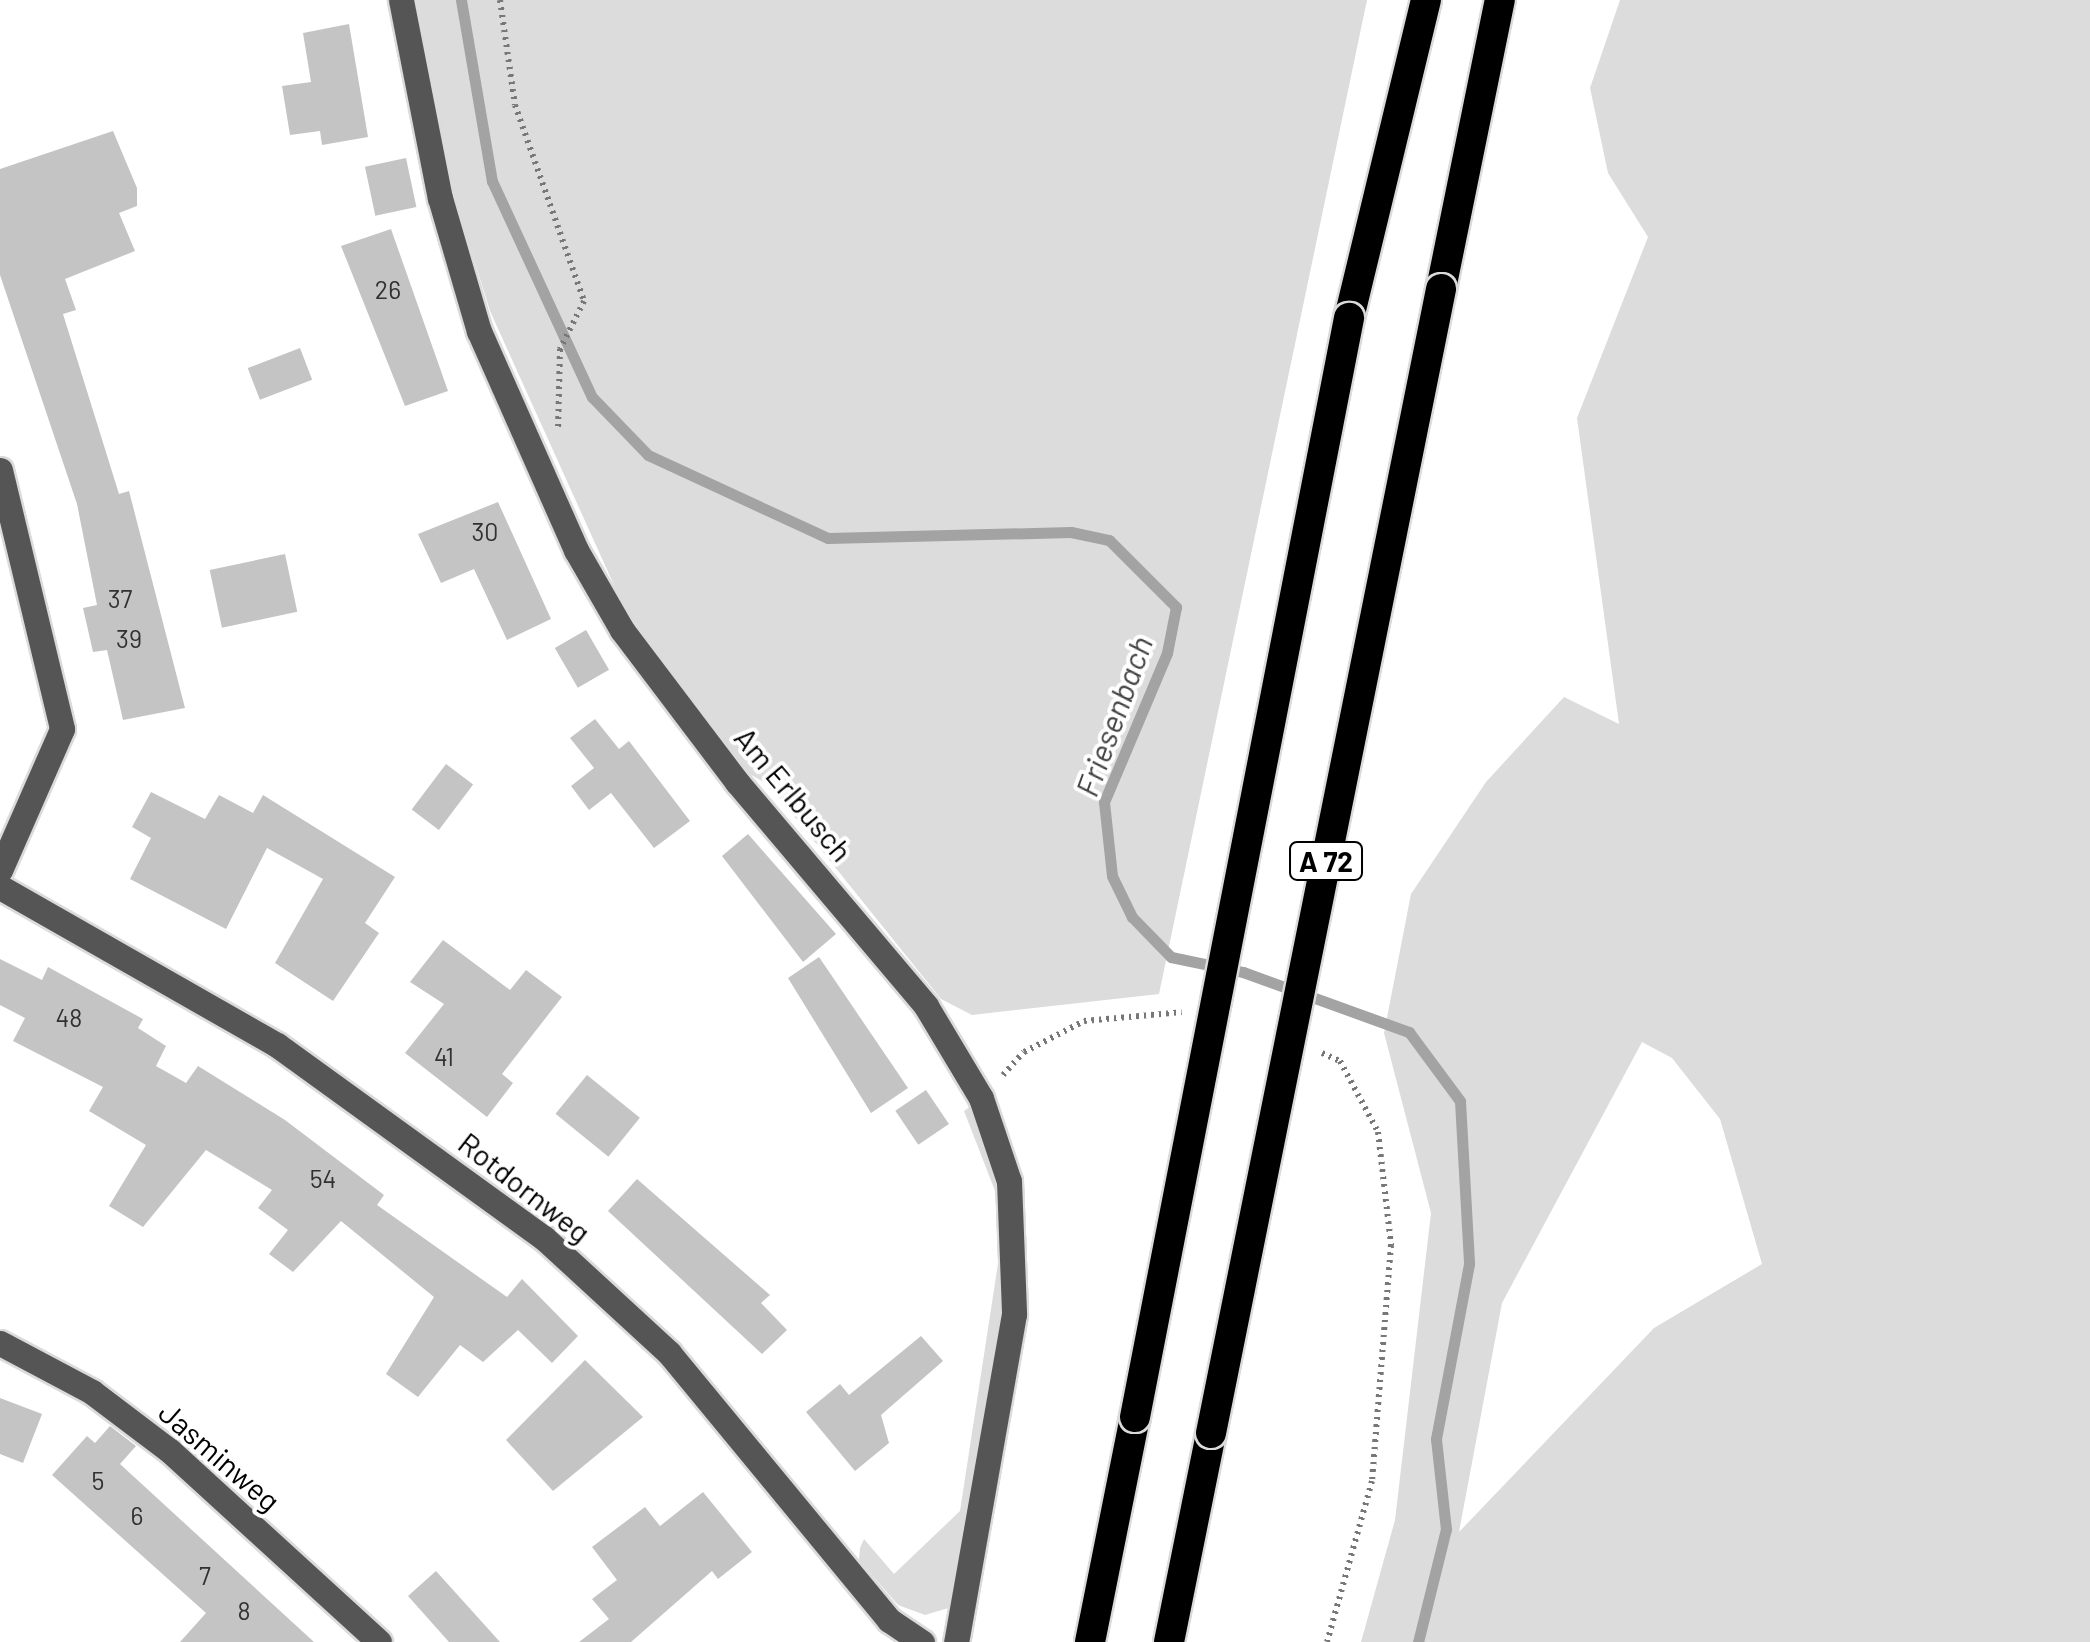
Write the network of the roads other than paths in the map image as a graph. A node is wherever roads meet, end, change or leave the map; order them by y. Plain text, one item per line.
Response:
1 (401, 0) edge
2 (1426, 0) edge
3 (1500, 0) edge
4 (0, 470) edge
5 (0, 870) edge
6 (0, 887) edge
7 (0, 1344) edge
8 (379, 1642) edge
9 (922, 1642) edge
10 (956, 1642) edge
11 (1090, 1642) edge
12 (1169, 1642) edge

1 - 10 street, Am Erlbusch
2 - 11 highway, A 72, bridge
3 - 12 highway, A 72, bridge
4 - 5 street
6 - 9 street, Rotdornweg
7 - 8 street, Jasminweg

